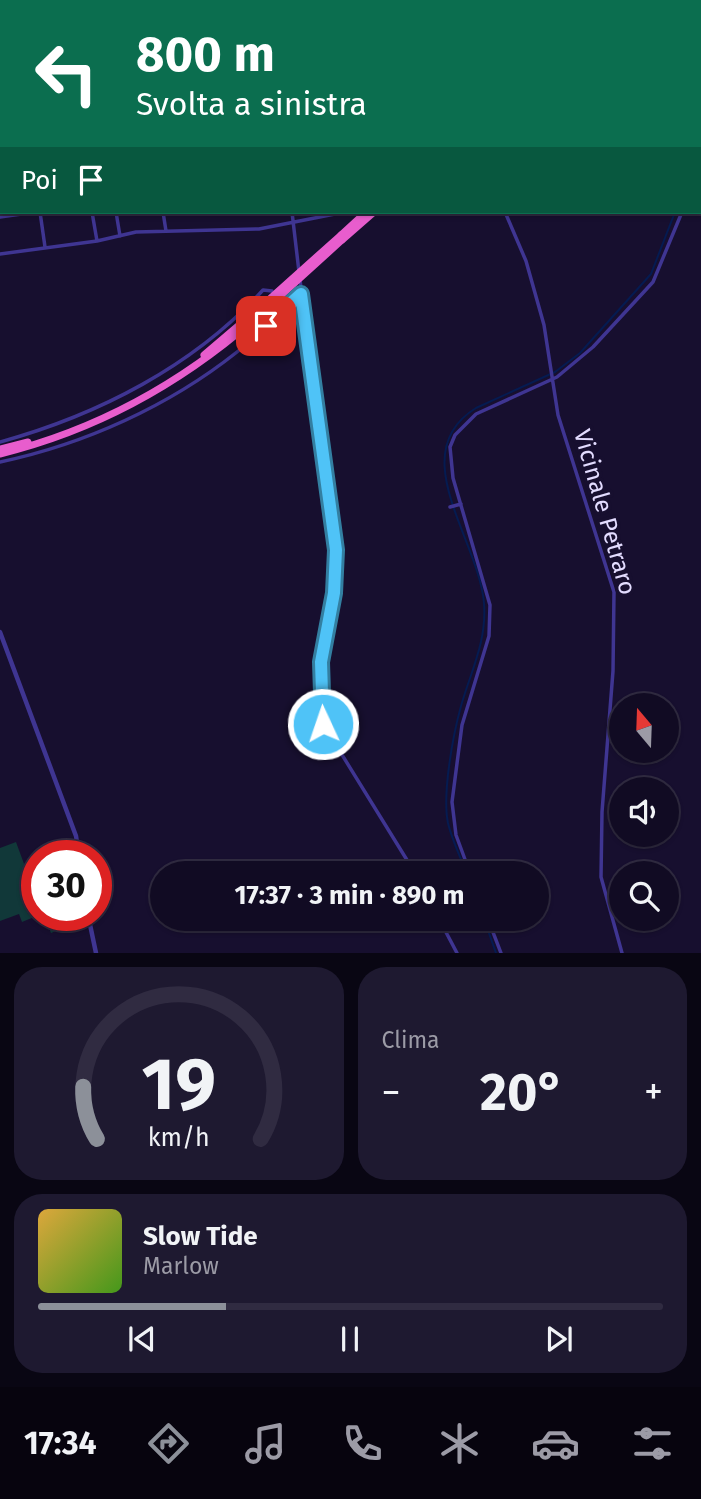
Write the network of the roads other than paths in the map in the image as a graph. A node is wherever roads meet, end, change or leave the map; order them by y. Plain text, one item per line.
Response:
1 (39, 214) edge
2 (92, 214) edge
3 (116, 214) edge
4 (163, 214) edge
5 (292, 214) edge
6 (336, 214) edge
7 (364, 214) edge
8 (371, 214) edge
9 (506, 214) edge
10 (681, 214) edge
11 (293, 224) junction
12 (166, 231) junction
13 (120, 236) junction
14 (342, 237) junction
15 (97, 241) junction
16 (45, 247) junction
17 (0, 254) edge
18 (301, 294) junction
19 (265, 306) junction
20 (281, 313) junction
21 (553, 378) junction
22 (0, 442) edge
23 (0, 449) edge
24 (0, 454) edge
25 (0, 462) edge
26 (461, 504) junction
27 (450, 508) dead end
28 (0, 632) edge
29 (77, 840) edge
30 (408, 861) edge
31 (466, 861) edge
32 (91, 931) edge
33 (445, 931) edge
34 (493, 931) edge
35 (96, 953) edge
36 (457, 953) edge
37 (501, 953) edge
38 (622, 953) edge

1 - 16 street
2 - 15 street
3 - 13 street
4 - 12 street
5 - 11 street
6 - 11 street
7 - 14 highway
8 - 14 highway
9 - 21 street, Vicinale Petraro
10 - 21 street
11 - 12 street
11 - 18 street
12 - 13 street
13 - 15 street
14 - 19 highway, bridge
15 - 16 street
16 - 17 street
18 - 20 street
18 - 30 street
19 - 23 highway
19 - 24 highway
20 - 22 street
20 - 25 street
21 - 26 street
21 - 38 street, Vicinale Petraro
26 - 27 street
26 - 31 street
28 - 29 street
32 - 35 street
33 - 36 street
34 - 37 street

